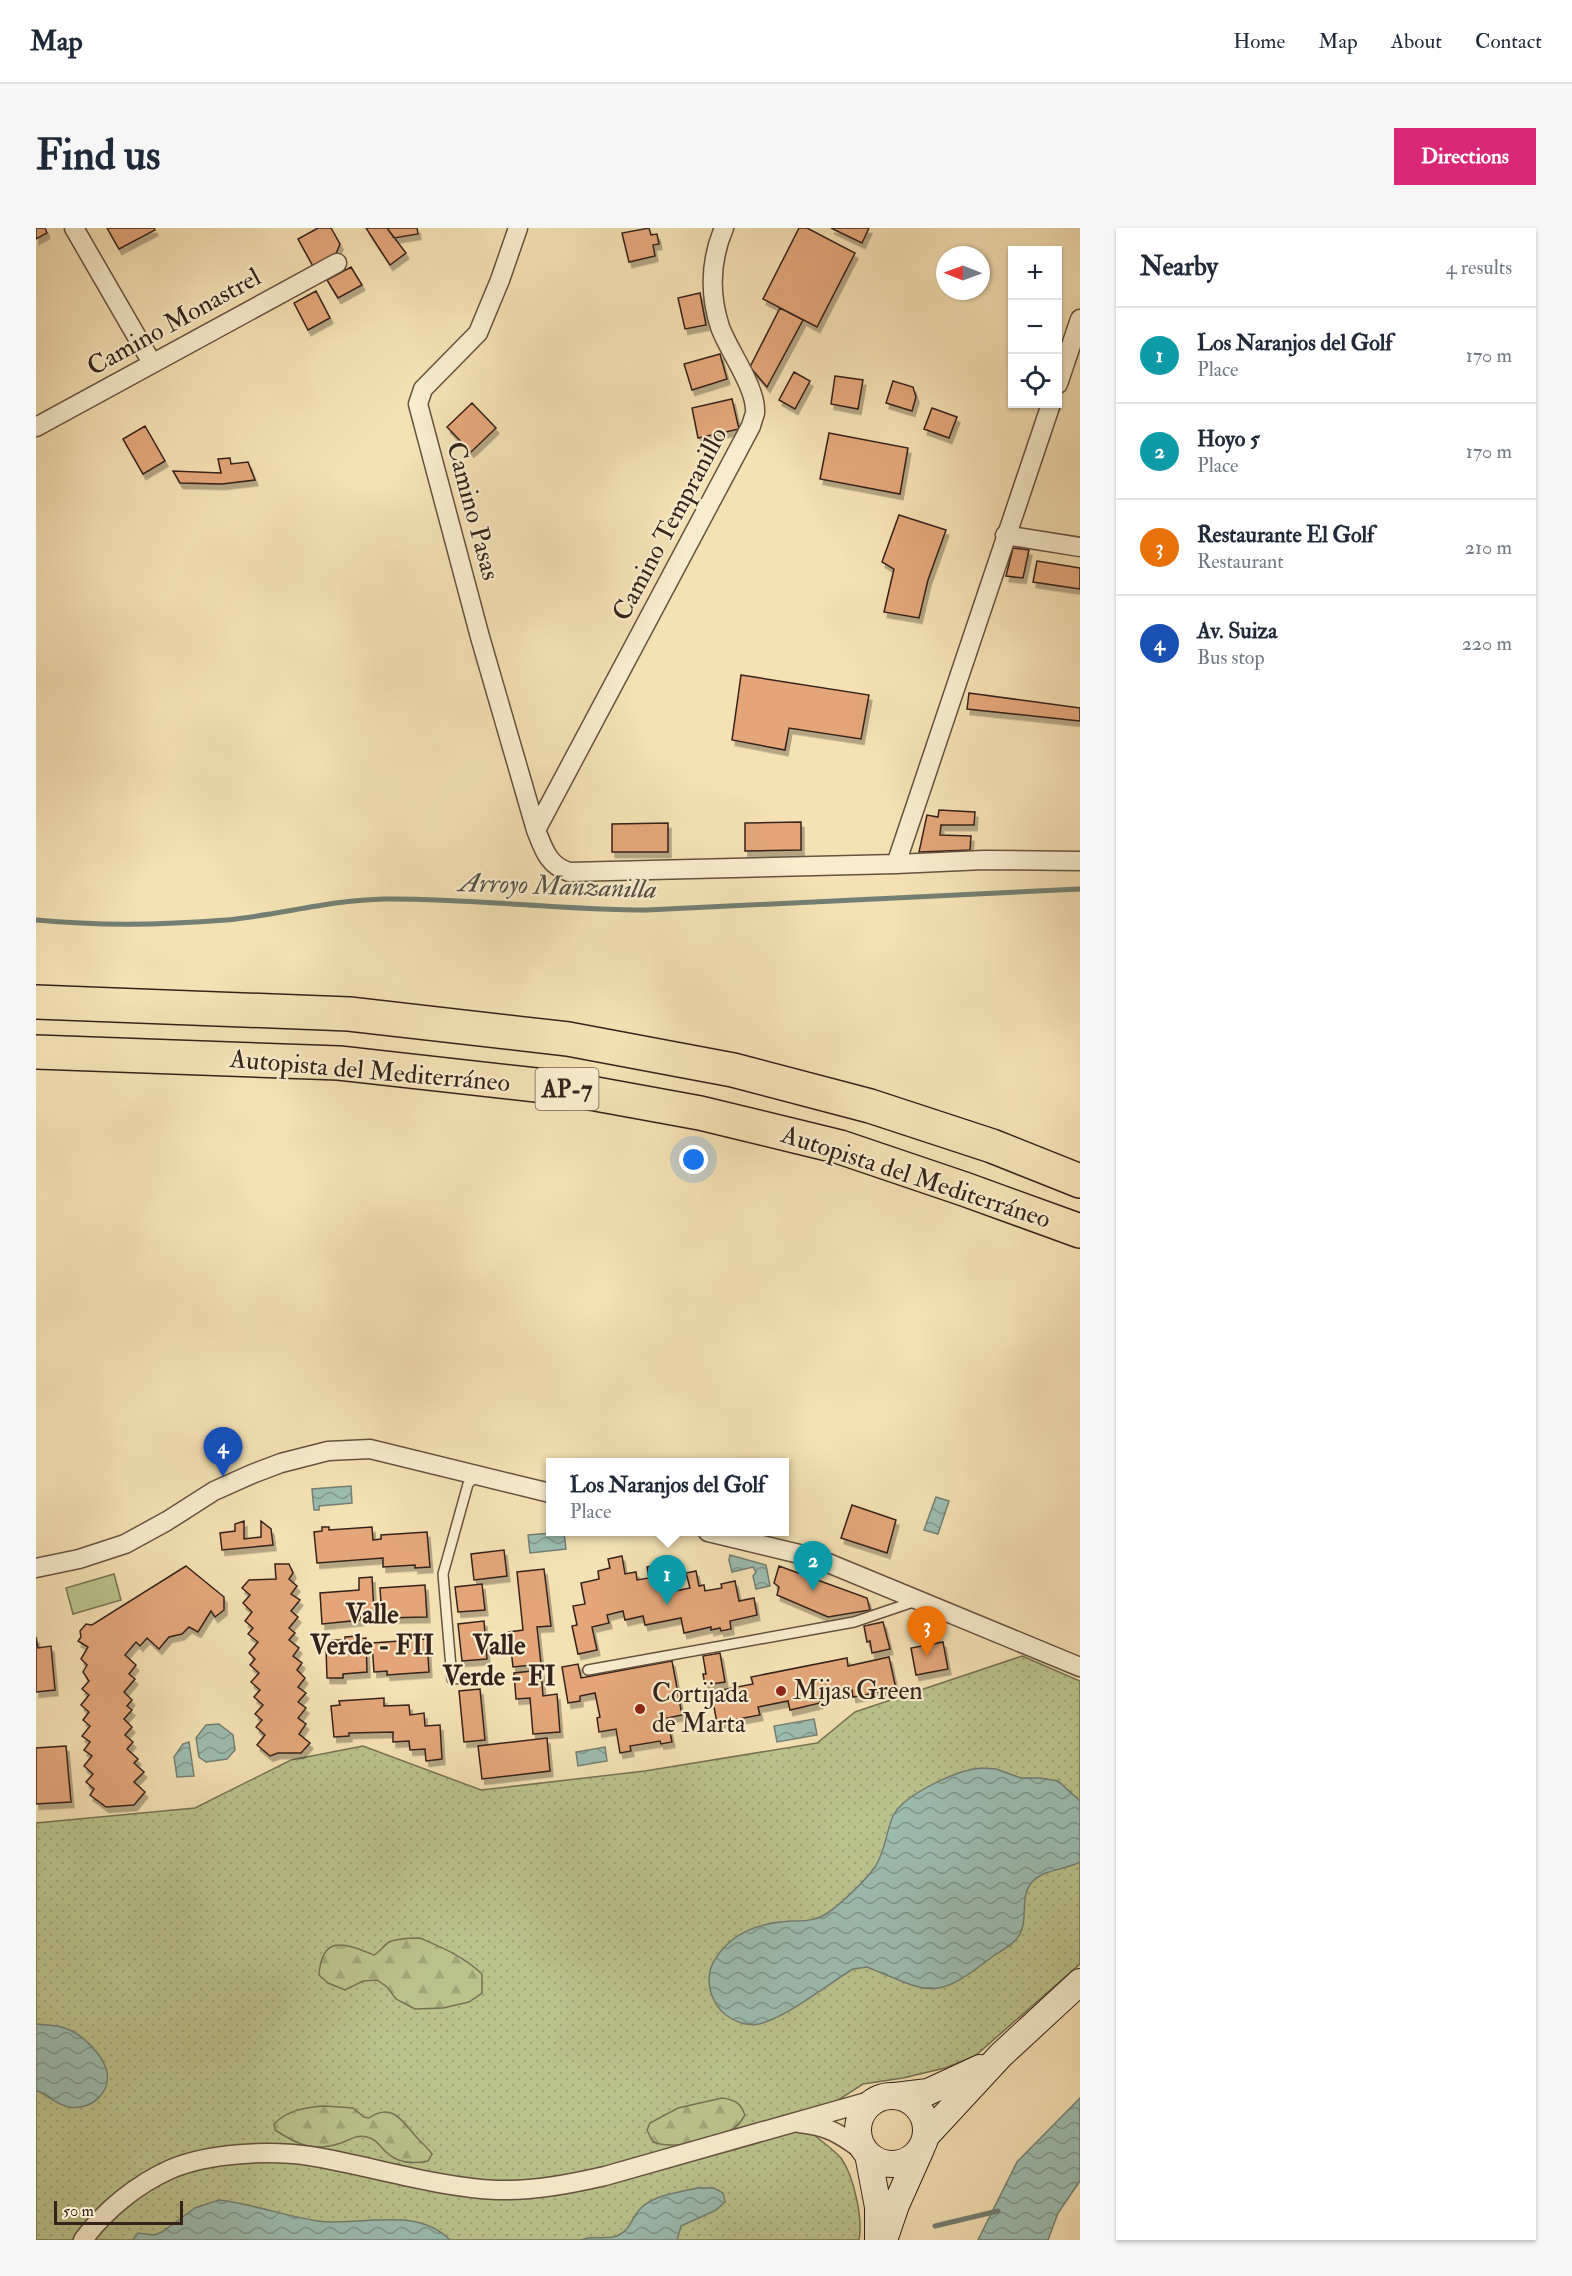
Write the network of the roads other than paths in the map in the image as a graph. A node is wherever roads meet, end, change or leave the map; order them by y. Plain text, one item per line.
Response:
1 (74, 228) edge
2 (518, 228) edge
3 (724, 228) edge
4 (337, 263) dead end
5 (1080, 319) edge
6 (152, 363) junction
7 (1062, 372) edge
8 (1050, 408) edge
9 (36, 427) edge
10 (1005, 535) junction
11 (1080, 547) edge
12 (536, 830) junction
13 (1080, 861) edge
14 (896, 864) junction
15 (36, 1002) edge
16 (36, 1052) edge
17 (1080, 1180) edge
18 (1080, 1231) edge
19 (477, 1475) junction
20 (546, 1492) edge
21 (725, 1536) edge
22 (36, 1568) edge
23 (918, 1600) junction
24 (1080, 1666) edge
25 (588, 1670) dead end
26 (465, 1678) dead end
27 (1080, 1982) edge
28 (1000, 2055) junction
29 (890, 2097) junction
30 (791, 2122) junction
31 (924, 2141) junction
32 (867, 2153) junction
33 (83, 2240) edge
34 (878, 2240) edge
35 (884, 2240) edge

1 - 6 street
2 - 12 street, Camino Pasas
3 - 12 street, Camino Tempranillo
4 - 6 street, Camino Monastrel
5 - 7 street
6 - 9 street, Camino Monastrel
8 - 10 street
10 - 11 street
10 - 14 street
12 - 14 street, Camino Pasas
13 - 14 street, Camino Pasas
15 - 17 highway, Autopista del Mediterráneo / AP-7
16 - 18 highway, Autopista del Mediterráneo / AP-7
19 - 20 street
19 - 22 street
19 - 26 lane
21 - 23 street
23 - 24 street
23 - 25 lane
27 - 28 street
28 - 29 street
28 - 31 street
29 - 30 street
29 - 31 street
29 - 32 street
30 - 32 street
30 - 33 street
31 - 32 street
31 - 35 street
32 - 34 street

